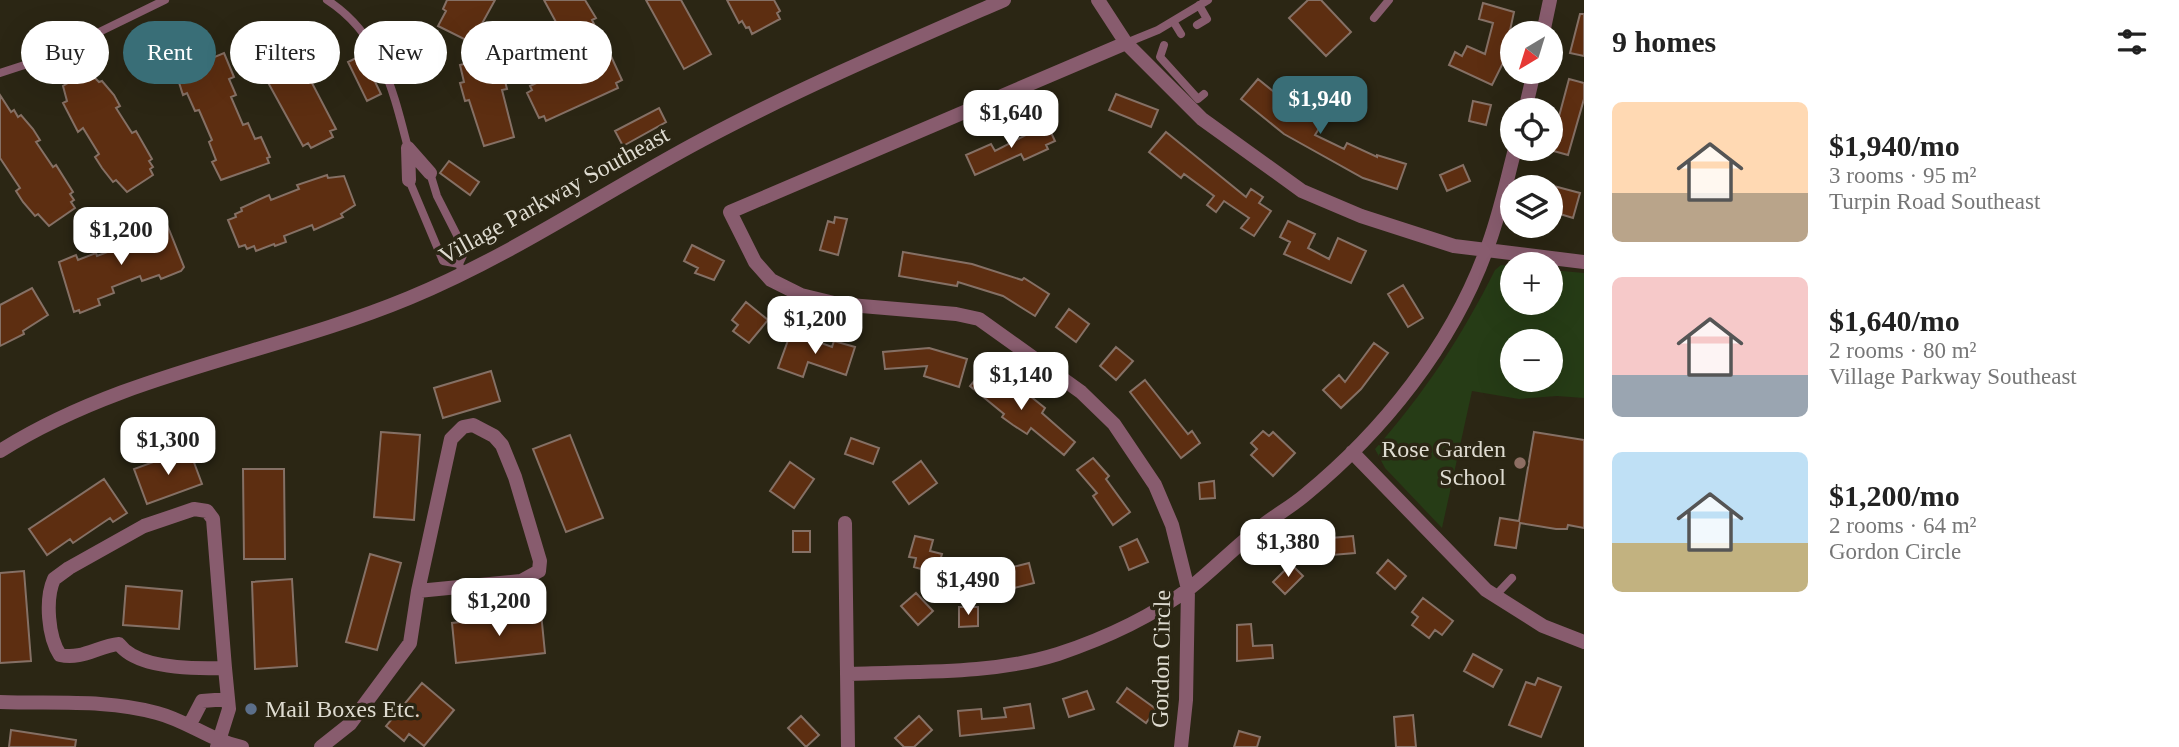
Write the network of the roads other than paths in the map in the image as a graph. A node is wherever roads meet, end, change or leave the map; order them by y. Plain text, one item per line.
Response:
1 (165, 0) edge
2 (327, 0) edge
3 (1004, 0) edge
4 (1098, 0) edge
5 (1208, 0) edge
6 (1389, 0) edge
7 (1550, 0) edge
8 (1199, 5) junction
9 (1374, 18) dead end
10 (1173, 21) junction
11 (1546, 21) edge
12 (1197, 25) dead end
13 (109, 27) edge
14 (1181, 34) dead end
15 (1126, 43) junction
16 (1164, 46) dead end
17 (21, 67) edge
18 (0, 73) edge
19 (1204, 94) dead end
20 (408, 148) junction
21 (1512, 161) edge
22 (419, 176) junction
23 (1486, 251) junction
24 (1584, 262) edge
25 (461, 269) junction
26 (0, 452) edge
27 (1352, 452) junction
28 (845, 523) dead end
29 (1512, 578) dead end
30 (1188, 589) junction
31 (418, 591) junction
32 (1495, 596) junction
33 (1584, 642) edge
34 (225, 668) junction
35 (847, 674) junction
36 (228, 699) junction
37 (0, 702) edge
38 (190, 724) junction
39 (218, 745) edge
40 (242, 747) edge
41 (321, 747) edge
42 (848, 747) edge
43 (1181, 747) edge

1 - 13 lane
2 - 20 lane
3 - 25 street, Village Parkway Southeast
4 - 15 street
5 - 8 lane
6 - 9 lane
7 - 11 street
8 - 10 lane
8 - 12 lane
10 - 14 lane
10 - 15 lane
15 - 23 street
15 - 30 street, Gordon Circle
16 - 19 lane
17 - 18 lane
20 - 22 street
20 - 22 street
21 - 23 street
22 - 25 lane
22 - 25 lane
23 - 24 street
23 - 27 street
25 - 26 street, Village Parkway Southeast
27 - 30 street
27 - 32 street
28 - 35 street
29 - 32 lane
30 - 35 street
30 - 43 street, Gordon Circle
31 - 31 street
31 - 41 street
32 - 33 street
34 - 34 street
34 - 36 street
35 - 42 street
36 - 38 street
36 - 39 street
37 - 38 street
38 - 39 street
39 - 40 street

